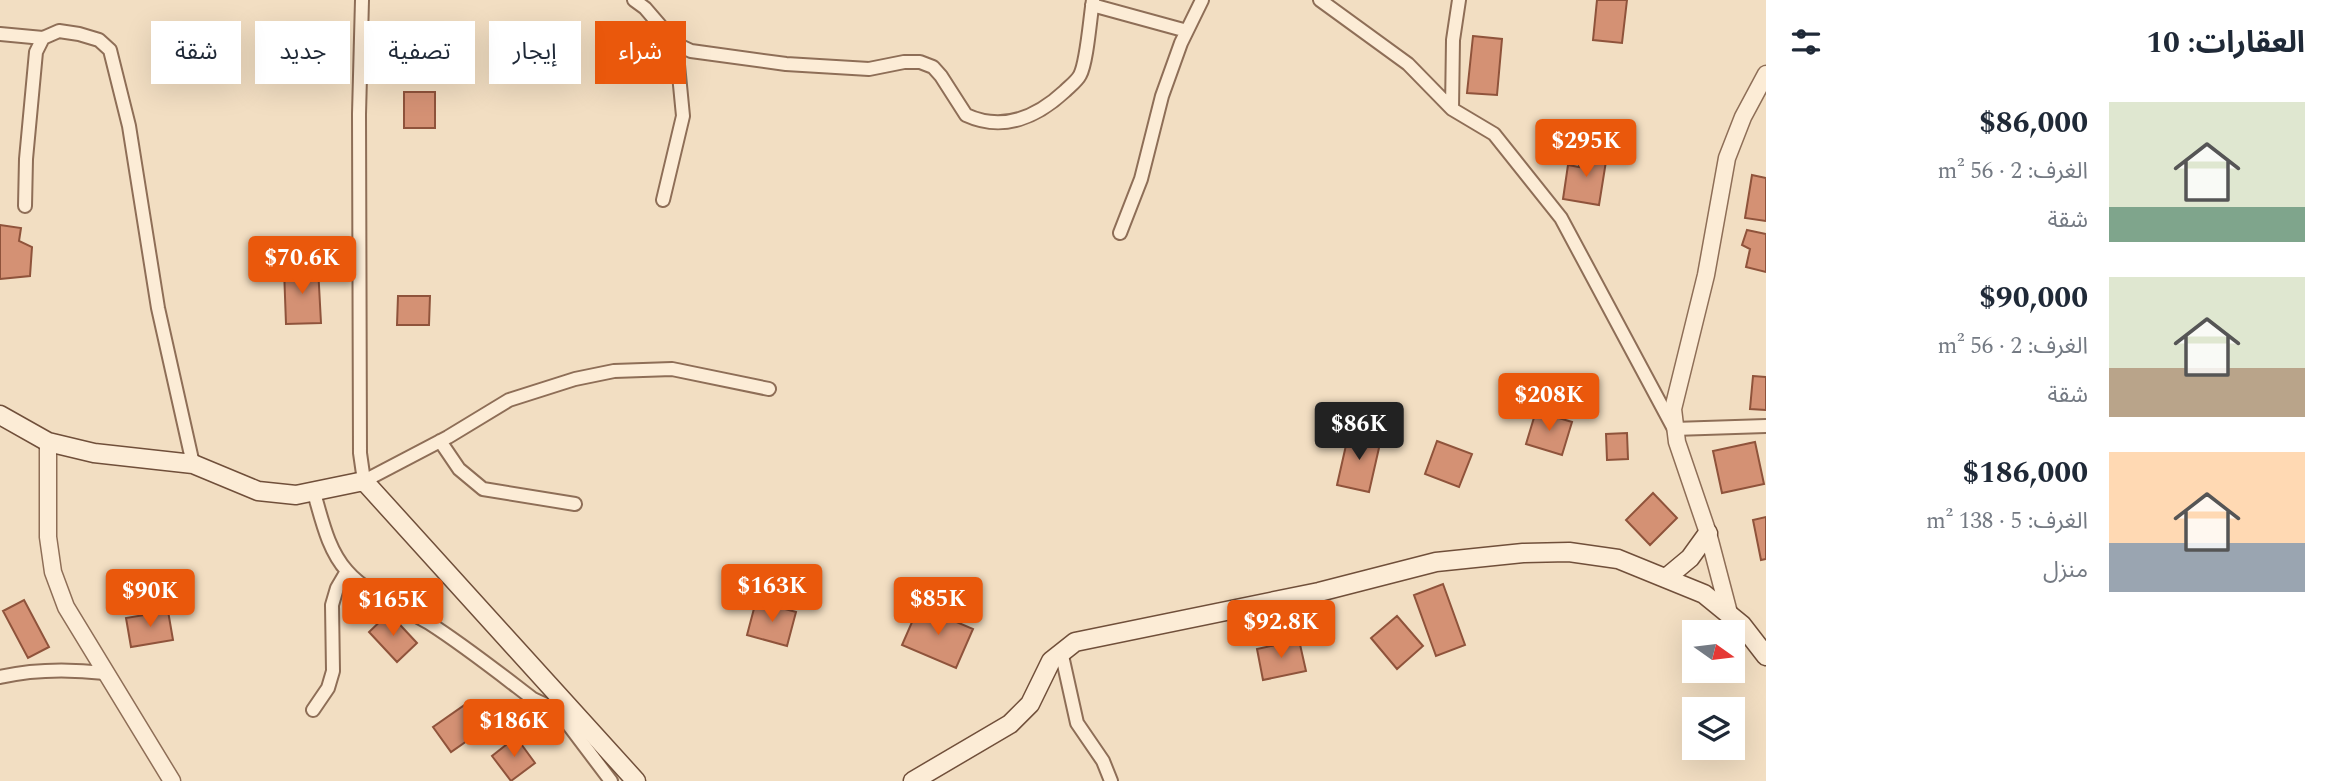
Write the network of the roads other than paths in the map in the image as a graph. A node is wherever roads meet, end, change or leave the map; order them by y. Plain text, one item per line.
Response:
1 (362, 0) edge
2 (634, 0) edge
3 (1202, 0) edge
4 (1320, 0) edge
5 (1459, 0) edge
6 (1093, 3) edge
7 (656, 21) edge
8 (1187, 31) junction
9 (0, 34) edge
10 (43, 38) junction
11 (686, 49) edge
12 (1766, 75) edge
13 (680, 84) edge
14 (1452, 110) junction
15 (663, 200) dead end
16 (24, 206) dead end
17 (1120, 233) dead end
18 (769, 389) dead end
19 (0, 415) edge
20 (1766, 426) edge
21 (1674, 429) junction
22 (440, 441) junction
23 (48, 442) junction
24 (194, 464) junction
25 (364, 481) junction
26 (314, 493) junction
27 (575, 504) dead end
28 (1708, 533) junction
29 (347, 571) junction
30 (1666, 578) junction
31 (1729, 613) junction
32 (1061, 651) junction
33 (1766, 656) edge
34 (105, 673) junction
35 (0, 677) edge
36 (562, 707) junction
37 (313, 710) dead end
38 (172, 781) edge
39 (611, 781) edge
40 (636, 781) edge
41 (913, 781) edge
42 (1111, 781) edge

1 - 25 street
2 - 7 street
3 - 8 street
4 - 14 street
5 - 14 street
6 - 8 street
6 - 11 street
8 - 17 street
9 - 10 street
10 - 16 street
10 - 24 street
12 - 21 street
13 - 15 street
14 - 21 street
18 - 22 street
19 - 23 main road
20 - 21 street
21 - 28 street
22 - 25 street
22 - 27 street
23 - 24 main road
23 - 34 street
24 - 26 main road
25 - 26 main road
25 - 36 main road
26 - 29 street
28 - 30 main road
28 - 31 street
29 - 36 street
29 - 37 street
30 - 31 main road
30 - 32 main road
31 - 33 main road
32 - 41 main road
32 - 42 street
34 - 35 street
34 - 38 street
36 - 39 street
36 - 40 main road

